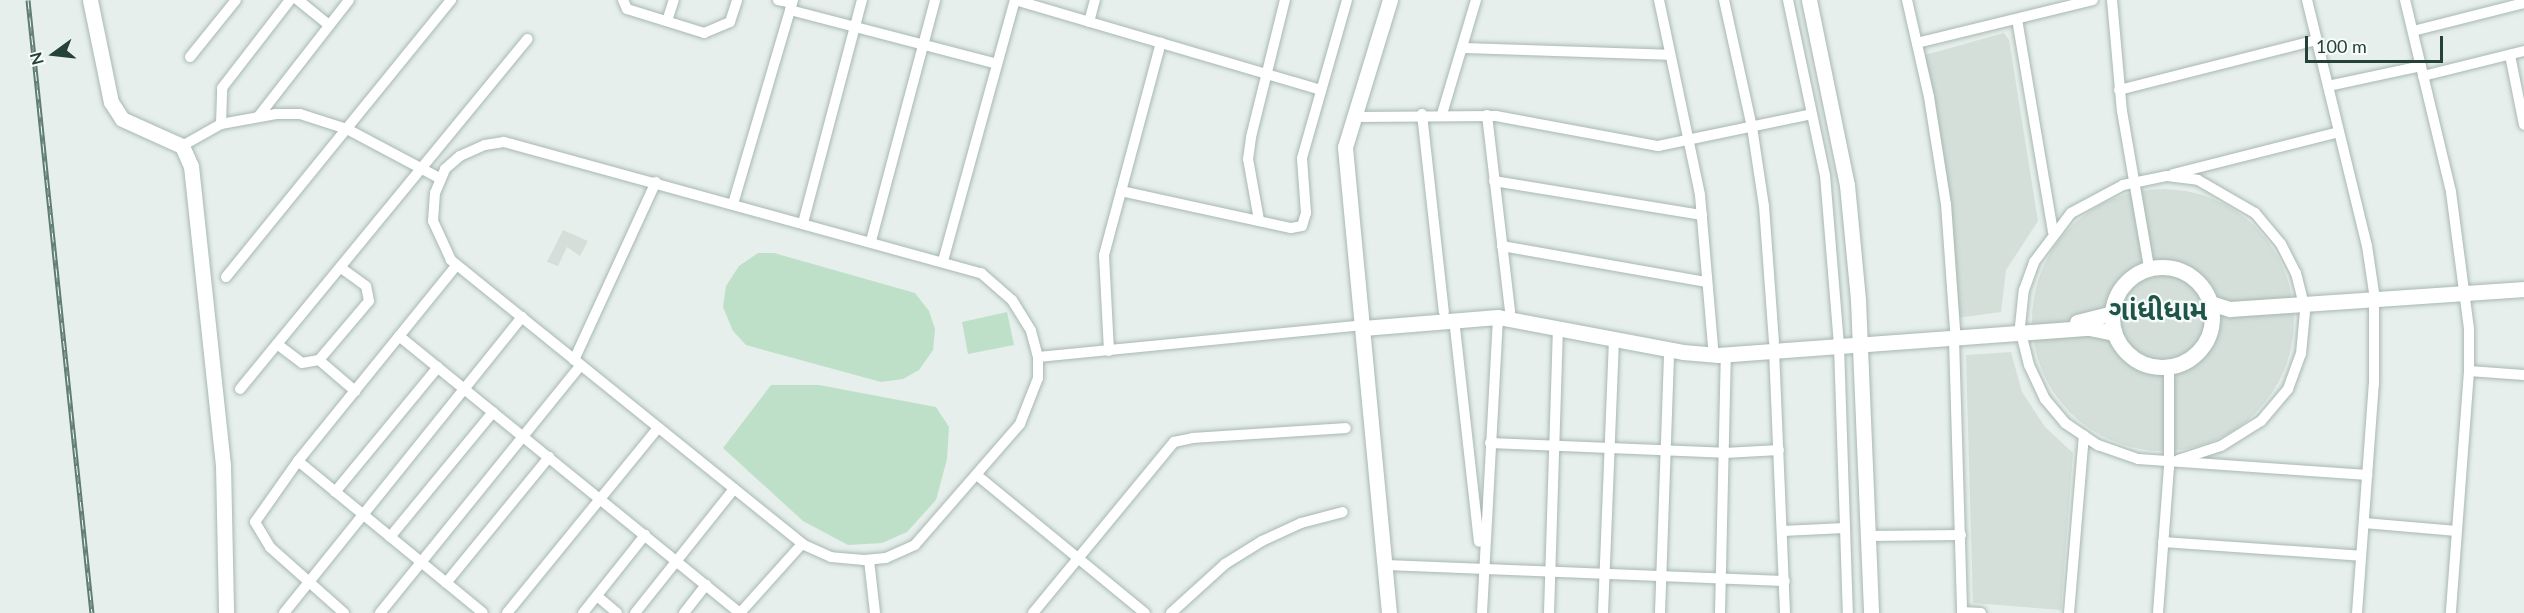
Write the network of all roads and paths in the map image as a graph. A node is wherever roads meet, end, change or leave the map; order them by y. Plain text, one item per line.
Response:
1 (90, 0) edge
2 (236, 0) edge
3 (290, 0) edge
4 (298, 0) edge
5 (349, 0) edge
6 (451, 0) edge
7 (623, 0) edge
8 (674, 0) edge
9 (736, 0) edge
10 (778, 0) edge
11 (862, 0) edge
12 (935, 0) edge
13 (1015, 0) edge
14 (1095, 0) edge
15 (1285, 0) edge
16 (1347, 0) edge
17 (1390, 0) edge
18 (1476, 0) edge
19 (1659, 0) edge
20 (1724, 0) edge
21 (1788, 0) edge
22 (1809, 0) edge
23 (1907, 0) edge
24 (2093, 0) edge
25 (2112, 0) edge
26 (2307, 0) edge
27 (2406, 0) edge
28 (2524, 3) edge
29 (792, 4) edge
30 (2017, 19) junction
31 (667, 21) junction
32 (1089, 22) junction
33 (328, 25) junction
34 (855, 27) junction
35 (2413, 31) junction
36 (527, 39) dead end
37 (2317, 40) junction
38 (1161, 43) junction
39 (1917, 43) junction
40 (923, 45) junction
41 (1462, 48) junction
42 (2524, 51) edge
43 (1670, 55) junction
44 (2510, 55) junction
45 (190, 57) dead end
46 (997, 64) junction
47 (2422, 71) junction
48 (1265, 74) junction
49 (2328, 86) junction
50 (1322, 90) junction
51 (2120, 90) junction
52 (2522, 100) edge
53 (1422, 114) junction
54 (1442, 114) junction
55 (1812, 114) junction
56 (1487, 115) junction
57 (258, 117) junction
58 (1354, 117) junction
59 (221, 124) junction
60 (2524, 125) edge
61 (1752, 127) junction
62 (346, 129) junction
63 (2339, 132) junction
64 (1688, 140) junction
65 (182, 146) junction
66 (420, 169) junction
67 (2167, 176) junction
68 (441, 179) junction
69 (1494, 181) junction
70 (656, 182) junction
71 (2135, 182) junction
72 (1121, 191) junction
73 (733, 204) junction
74 (1702, 215) junction
75 (1259, 219) junction
76 (803, 223) junction
77 (2053, 232) junction
78 (871, 241) junction
79 (1502, 246) junction
80 (943, 261) junction
81 (457, 265) junction
82 (340, 267) junction
83 (2149, 268) junction
84 (226, 278) dead end
85 (1707, 282) junction
86 (2524, 289) edge
87 (2466, 297) junction
88 (2524, 298) edge
89 (2210, 303) junction
90 (2374, 303) junction
91 (2305, 308) junction
92 (2112, 313) junction
93 (1504, 314) junction
94 (1449, 315) junction
95 (522, 317) junction
96 (1362, 324) junction
97 (2212, 325) junction
98 (1558, 330) junction
99 (2020, 330) junction
100 (2114, 333) junction
101 (1954, 335) junction
102 (399, 336) junction
103 (1614, 339) junction
104 (1839, 342) junction
105 (1860, 342) junction
106 (277, 344) junction
107 (1774, 346) junction
108 (1669, 350) junction
109 (1720, 350) junction
110 (1109, 351) junction
111 (1038, 357) junction
112 (319, 360) junction
113 (577, 363) junction
114 (438, 367) junction
115 (2169, 367) junction
116 (2469, 371) junction
117 (2524, 375) edge
118 (464, 388) junction
119 (240, 389) dead end
120 (355, 391) junction
121 (493, 412) junction
122 (658, 428) junction
123 (1346, 428) dead end
124 (523, 436) junction
125 (2084, 436) junction
126 (1490, 443) junction
127 (1554, 443) junction
128 (1610, 447) junction
129 (1666, 449) junction
130 (1779, 450) junction
131 (1724, 453) junction
132 (549, 457) junction
133 (298, 461) junction
134 (2169, 462) junction
135 (2367, 475) junction
136 (978, 476) junction
137 (734, 489) junction
138 (335, 492) junction
139 (601, 499) junction
140 (1343, 512) dead end
141 (362, 513) junction
142 (2364, 523) junction
143 (1845, 528) junction
144 (1782, 531) junction
145 (2457, 531) junction
146 (645, 535) junction
147 (1961, 535) junction
148 (1868, 536) junction
149 (390, 537) junction
150 (2163, 542) junction
151 (802, 544) junction
152 (2361, 556) junction
153 (1077, 557) junction
154 (869, 560) junction
155 (676, 561) junction
156 (422, 563) junction
157 (1385, 565) junction
158 (1550, 570) junction
159 (1483, 571) junction
160 (1605, 575) junction
161 (1662, 577) junction
162 (1721, 579) junction
163 (1785, 581) junction
164 (306, 582) junction
165 (446, 583) junction
166 (706, 585) junction
167 (597, 596) junction
168 (1962, 612) edge
169 (226, 613) edge
170 (285, 613) edge
171 (344, 613) edge
172 (380, 613) edge
173 (483, 613) edge
174 (507, 613) edge
175 (583, 613) edge
176 (617, 613) edge
177 (635, 613) edge
178 (684, 613) edge
179 (740, 613) edge
180 (875, 613) edge
181 (1033, 613) edge
182 (1145, 613) edge
183 (1171, 613) edge
184 (1389, 613) edge
185 (1482, 613) edge
186 (1549, 613) edge
187 (1603, 613) edge
188 (1660, 613) edge
189 (1720, 613) edge
190 (1785, 613) edge
191 (1848, 613) edge
192 (1871, 613) edge
193 (1981, 613) edge
194 (2069, 613) edge
195 (2158, 613) edge
196 (2357, 613) edge
197 (2451, 613) edge

1 - 65 street
2 - 45 street
3 - 59 street
4 - 33 street
5 - 33 street
6 - 62 street
7 - 31 street
8 - 31 street
9 - 31 street
10 - 29 street
11 - 34 street
12 - 40 street
13 - 32 street
13 - 46 street
14 - 32 street
15 - 48 street
16 - 50 street
17 - 58 street
18 - 41 street
19 - 43 street
20 - 61 street
21 - 55 street
22 - 105 street
23 - 39 street
24 - 30 street
25 - 51 street
26 - 37 street
27 - 35 street
28 - 35 street
29 - 34 street
29 - 73 street
30 - 39 street
30 - 77 street
32 - 38 street
33 - 57 street
34 - 40 street
34 - 76 street
35 - 47 street
36 - 66 street
37 - 49 street
37 - 51 street
38 - 48 street
38 - 72 street
39 - 101 street
40 - 46 street
40 - 78 street
41 - 43 street
41 - 54 street
42 - 44 street
43 - 64 street
44 - 47 street
44 - 52 street
46 - 80 street
47 - 49 street
47 - 87 street
48 - 50 street
48 - 75 street
49 - 63 street
50 - 75 street
51 - 71 street
52 - 60 street
53 - 54 street
53 - 58 street
53 - 94 street
54 - 56 street
55 - 61 street
55 - 104 street
56 - 64 street
56 - 69 street
57 - 59 street
57 - 62 street
58 - 96 street
59 - 65 street
61 - 64 street
61 - 107 street
62 - 66 street
62 - 84 street
63 - 67 street
63 - 90 street
64 - 74 street
65 - 169 street
66 - 68 street
66 - 82 street
67 - 71 street
67 - 91 street
68 - 70 street
68 - 81 street
69 - 74 street
69 - 79 street
70 - 73 street
70 - 113 street
71 - 77 street
71 - 83 street
72 - 75 street
72 - 110 street
73 - 76 street
74 - 85 street
76 - 78 street
77 - 99 street
78 - 80 street
79 - 85 street
79 - 93 street
80 - 111 street
81 - 95 street
81 - 102 street
82 - 106 street
82 - 112 street
83 - 89 street
83 - 92 street
85 - 109 street
86 - 87 street
87 - 88 street
87 - 90 street
87 - 116 street
89 - 91 street
89 - 97 street
90 - 91 street
90 - 135 street
91 - 97 street
91 - 134 street
92 - 99 street
92 - 100 street
93 - 94 street
93 - 98 street
93 - 109 street
93 - 126 street
94 - 96 street
94 - 159 street
95 - 113 street
95 - 118 street
96 - 110 street
96 - 157 street
97 - 115 street
98 - 103 street
98 - 127 street
99 - 100 street
99 - 101 street
99 - 125 street
100 - 115 street
101 - 105 street
101 - 147 street
102 - 114 street
102 - 120 street
103 - 108 street
103 - 128 street
104 - 105 street
104 - 107 street
104 - 143 street
105 - 148 street
106 - 112 street
106 - 119 street
107 - 109 street
107 - 130 street
108 - 109 street
108 - 129 street
109 - 131 street
110 - 111 street
111 - 136 street
112 - 120 street
113 - 122 street
113 - 124 street
114 - 118 street
114 - 138 street
115 - 134 street
116 - 117 street
116 - 145 street
118 - 121 street
118 - 141 street
120 - 133 street
121 - 124 street
121 - 149 street
122 - 137 street
122 - 139 street
123 - 153 street
124 - 132 street
124 - 156 street
125 - 134 street
125 - 194 street
126 - 127 street
126 - 159 street
127 - 128 street
127 - 158 street
128 - 129 street
128 - 160 street
129 - 131 street
129 - 161 street
130 - 131 street
130 - 144 street
131 - 162 street
132 - 139 street
132 - 165 street
133 - 138 street
133 - 164 street
134 - 135 street
134 - 150 street
135 - 142 street
136 - 153 street
136 - 154 street
137 - 151 street
137 - 155 street
138 - 141 street
139 - 146 street
139 - 174 street
140 - 183 street
141 - 149 street
141 - 164 street
142 - 145 street
142 - 152 street
143 - 144 street
143 - 191 street
144 - 163 street
145 - 197 street
146 - 155 street
146 - 167 street
147 - 148 street
147 - 168 street
148 - 192 street
149 - 156 street
150 - 152 street
150 - 195 street
151 - 154 street
151 - 179 street
152 - 196 street
153 - 181 street
153 - 182 street
154 - 180 street
155 - 166 street
155 - 177 street
156 - 165 street
156 - 172 street
157 - 159 street
157 - 184 street
158 - 159 street
158 - 160 street
158 - 186 street
159 - 185 street
160 - 161 street
160 - 187 street
161 - 162 street
161 - 188 street
162 - 163 street
162 - 189 street
163 - 190 street
164 - 170 street
164 - 171 street
165 - 173 street
166 - 178 street
166 - 179 street
167 - 175 street
167 - 176 street
168 - 193 street

